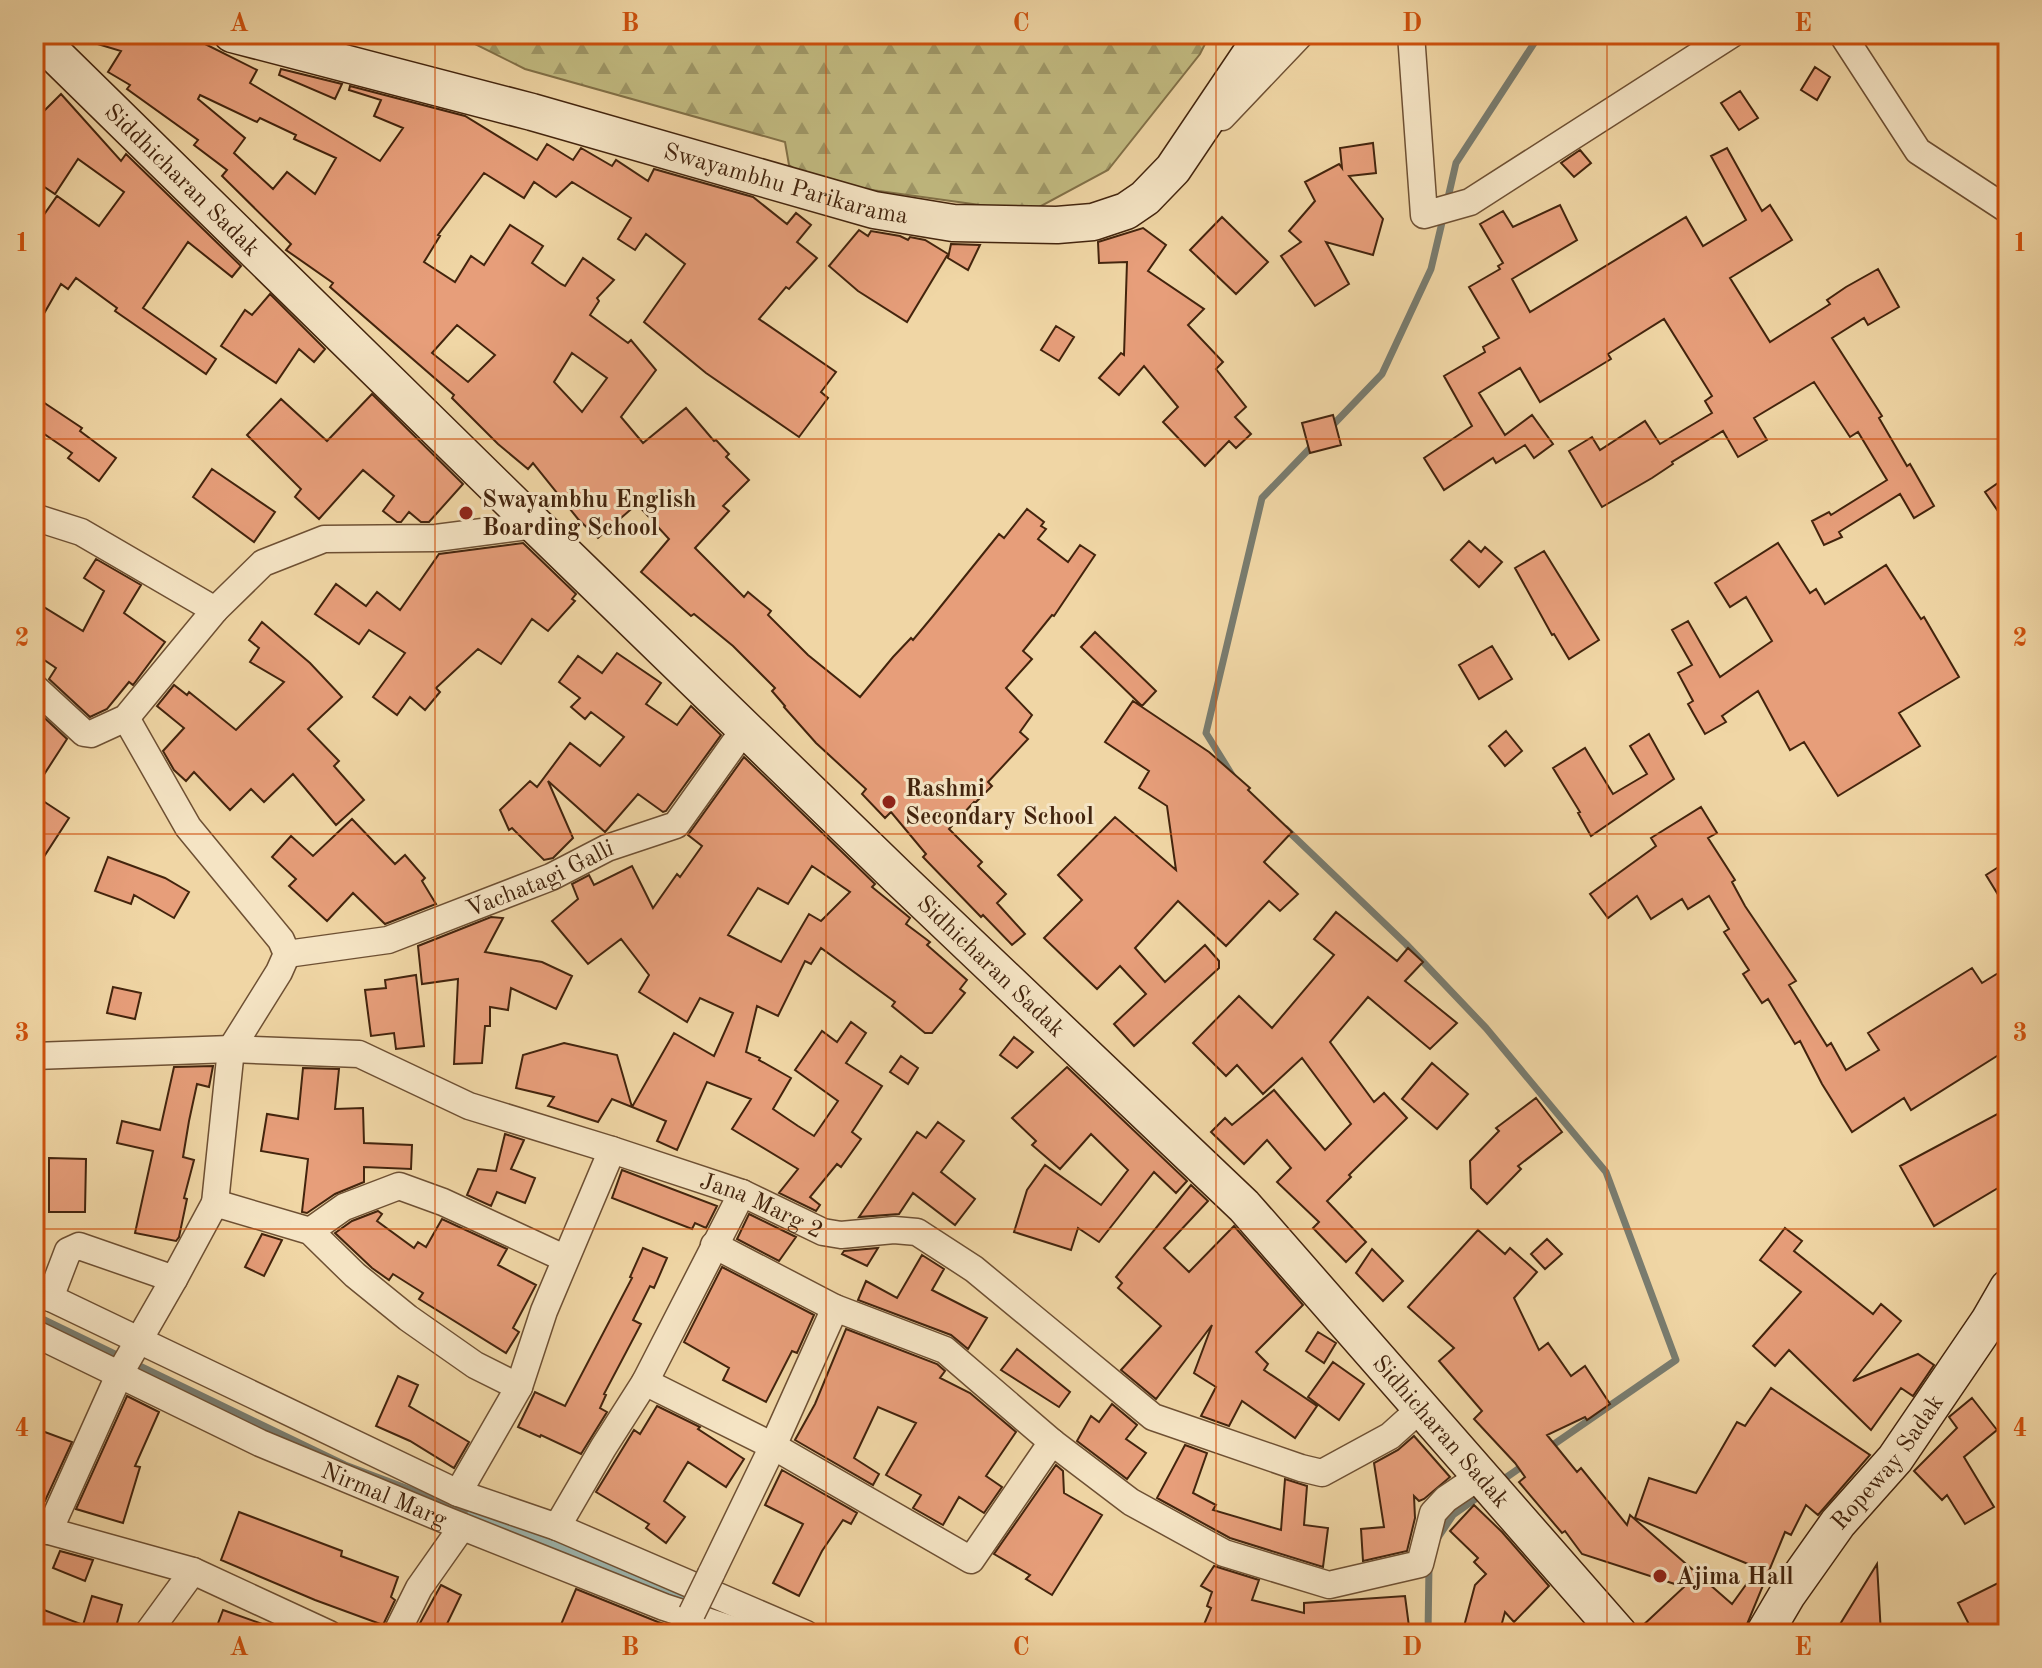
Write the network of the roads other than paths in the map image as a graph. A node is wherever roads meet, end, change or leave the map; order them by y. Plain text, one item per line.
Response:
1 (34, 34) edge
2 (232, 34) edge
3 (1264, 34) edge
4 (1301, 34) edge
5 (1411, 34) edge
6 (1732, 34) edge
7 (1842, 34) edge
8 (1173, 169) junction
9 (2008, 210) edge
10 (332, 326) joint
11 (34, 517) edge
12 (535, 525) junction
13 (215, 610) junction
14 (34, 687) edge
15 (126, 718) junction
16 (746, 727) junction
17 (287, 954) junction
18 (231, 1049) junction
19 (34, 1056) edge
20 (612, 1150) junction
21 (742, 1193) junction
22 (215, 1203) junction
23 (310, 1231) junction
24 (714, 1245) junction
25 (564, 1258) junction
26 (174, 1279) junction
27 (2008, 1288) edge
28 (42, 1294) edge
29 (835, 1308) junction
30 (34, 1333) edge
31 (138, 1339) junction
32 (120, 1372) junction
33 (645, 1382) junction
34 (519, 1387) junction
35 (1420, 1409) junction
36 (1052, 1442) junction
37 (773, 1446) junction
38 (1490, 1488) junction
39 (458, 1493) junction
40 (462, 1527) junction
41 (557, 1527) junction
42 (38, 1531) edge
43 (193, 1571) junction
44 (688, 1621) edge
45 (147, 1634) edge
46 (329, 1634) edge
47 (396, 1634) edge
48 (746, 1634) edge
49 (806, 1634) edge
50 (1619, 1634) edge
51 (1764, 1634) edge

1 - 10 main road, Siddhicharan Sadak
2 - 8 main road, Swayambhu Parikarama
3 - 8 main road, Swayambhu Parikarama
4 - 8 street
5 - 6 street
7 - 9 street
10 - 12 main road, Sidhicharan Sadak
11 - 13 street
12 - 13 street
12 - 16 main road, Sidhicharan Sadak
13 - 15 street
14 - 15 street
15 - 17 street
16 - 17 street, Vachatagi Galli
16 - 35 main road, Sidhicharan Sadak
17 - 18 street
18 - 19 street, Jana Marg 2
18 - 20 street, Jana Marg 2
18 - 22 street
20 - 21 street, Jana Marg 2
20 - 25 street
21 - 24 street
21 - 35 street, Jana Marg 2
22 - 23 street
22 - 26 street
23 - 25 street
23 - 34 street
24 - 29 street
24 - 33 street
25 - 34 street
26 - 28 street
26 - 31 street
27 - 51 main road, Ropeway Sadak
28 - 31 street
29 - 36 street
29 - 37 street
30 - 32 street, Nirmal Marg
31 - 32 street
31 - 39 street
32 - 40 street, Nirmal Marg
32 - 42 street
33 - 37 street
33 - 41 street
34 - 39 street
35 - 38 main road, Sidhicharan Sadak
36 - 37 street
36 - 38 street
37 - 44 street, bridge
38 - 50 main road, Sidhicharan Sadak
39 - 41 street
40 - 44 street, Nirmal Marg
40 - 47 street
41 - 49 street
42 - 43 street
43 - 45 street
43 - 46 street
44 - 48 street, Nirmal Marg

